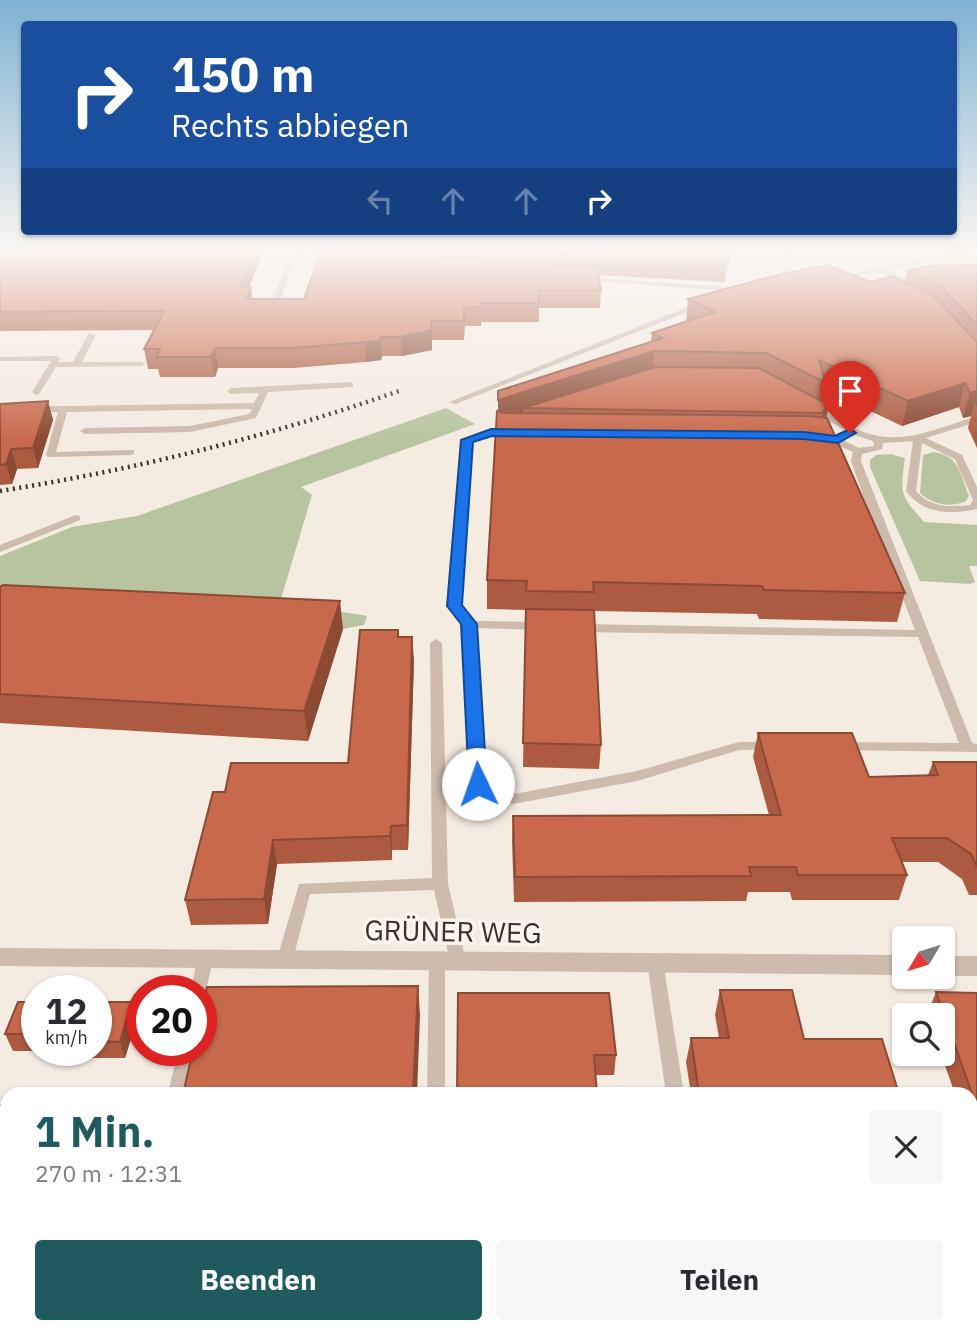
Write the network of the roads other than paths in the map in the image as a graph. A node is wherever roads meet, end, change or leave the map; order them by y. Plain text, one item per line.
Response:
1 (676, 315) edge
2 (645, 327) junction
3 (656, 332) edge
4 (92, 335) edge
5 (0, 359) edge
6 (142, 364) dead end
7 (53, 365) junction
8 (76, 365) junction
9 (350, 385) dead end
10 (265, 390) junction
11 (231, 391) dead end
12 (36, 392) dead end
13 (453, 402) dead end
14 (805, 405) edge
15 (258, 406) junction
16 (63, 409) junction
17 (0, 410) edge
18 (977, 419) edge
19 (517, 429) edge
20 (85, 431) dead end
21 (855, 432) junction
22 (918, 438) junction
23 (827, 439) edge
24 (838, 440) junction
25 (879, 442) junction
26 (858, 451) junction
27 (131, 452) dead end
28 (977, 500) edge
29 (76, 518) dead end
30 (0, 549) edge
31 (469, 624) junction
32 (552, 627) edge
33 (566, 627) edge
34 (923, 634) junction
35 (436, 643) dead end
36 (778, 746) edge
37 (830, 746) edge
38 (972, 747) edge
39 (440, 884) junction
40 (0, 957) edge
41 (205, 959) junction
42 (285, 959) junction
43 (447, 961) junction
44 (655, 962) junction
45 (892, 965) edge
46 (956, 966) edge
47 (977, 966) edge
48 (202, 975) edge
49 (183, 1066) edge
50 (179, 1087) edge
51 (437, 1087) edge
52 (674, 1087) edge

1 - 2 lane
2 - 3 lane
2 - 13 lane
4 - 8 lane
5 - 7 lane
6 - 8 lane
7 - 8 lane
7 - 12 lane
9 - 10 lane
10 - 11 lane
10 - 15 lane
14 - 21 lane
15 - 16 lane
15 - 20 lane
16 - 17 lane
16 - 27 lane
18 - 22 lane
19 - 31 lane
21 - 24 lane
21 - 25 lane
22 - 25 lane
22 - 28 lane
22 - 28 lane
23 - 24 lane
24 - 26 lane
25 - 26 lane
26 - 34 lane
29 - 30 lane
31 - 32 lane
31 - 36 lane
33 - 34 lane
34 - 38 lane
35 - 39 lane
37 - 38 lane
39 - 42 lane
39 - 43 lane
40 - 41 street, GRÜNER WEG
41 - 42 street, GRÜNER WEG
41 - 48 lane
42 - 43 street, GRÜNER WEG
43 - 44 street, GRÜNER WEG
43 - 51 lane
44 - 45 street, GRÜNER WEG
44 - 52 lane
46 - 47 street
49 - 50 lane

